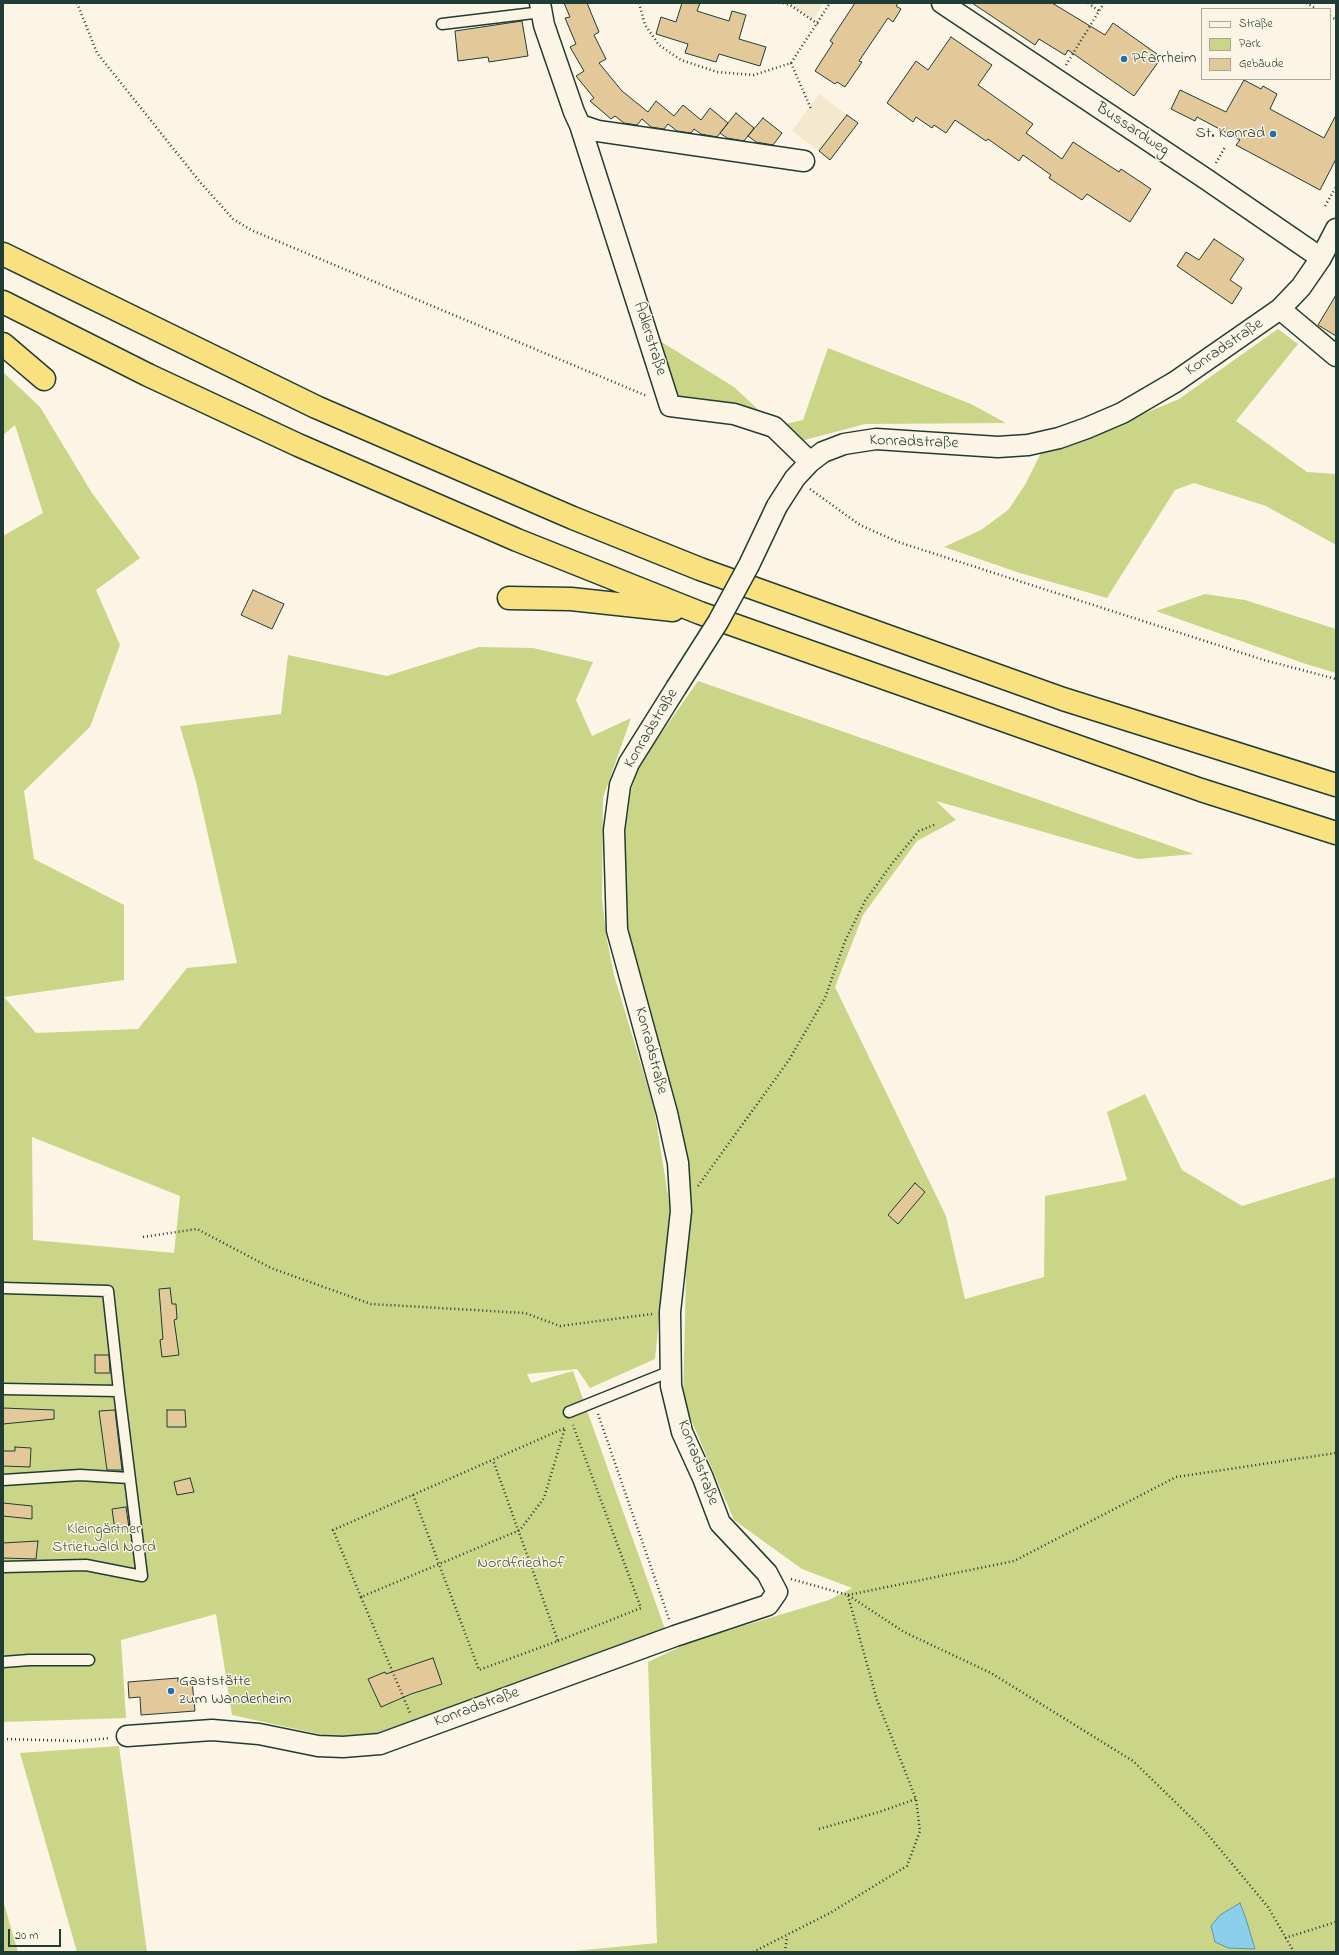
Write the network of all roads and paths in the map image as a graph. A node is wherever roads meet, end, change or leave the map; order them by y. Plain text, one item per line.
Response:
1 (77, 3) edge
2 (639, 3) edge
3 (783, 3) edge
4 (830, 3) edge
5 (942, 3) edge
6 (1088, 3) edge
7 (1104, 3) edge
8 (1306, 3) edge
9 (541, 8) edge
10 (1315, 8) edge
11 (1099, 10) junction
12 (442, 24) dead end
13 (818, 24) junction
14 (791, 63) junction
15 (1057, 80) junction
16 (811, 109) dead end
17 (580, 124) junction
18 (1226, 147) dead end
19 (804, 161) dead end
20 (1213, 167) dead end
21 (1336, 187) edge
22 (1325, 206) dead end
23 (1336, 229) edge
24 (3, 254) edge
25 (1321, 258) junction
26 (3, 302) edge
27 (1280, 309) junction
28 (3, 344) edge
29 (1336, 356) edge
30 (44, 379) dead end
31 (670, 406) junction
32 (810, 462) junction
33 (795, 478) junction
34 (510, 598) dead end
35 (700, 613) junction
36 (1336, 679) edge
37 (1336, 785) edge
38 (936, 824) dead end
39 (1336, 833) edge
40 (698, 1187) dead end
41 (143, 1236) dead end
42 (3, 1288) edge
43 (670, 1312) junction
44 (671, 1371) junction
45 (3, 1389) edge
46 (119, 1391) junction
47 (594, 1402) junction
48 (569, 1412) dead end
49 (565, 1428) junction
50 (1336, 1452) edge
51 (493, 1460) junction
52 (129, 1478) junction
53 (3, 1480) edge
54 (413, 1495) junction
55 (520, 1530) junction
56 (440, 1564) junction
57 (3, 1567) edge
58 (767, 1573) junction
59 (848, 1595) junction
60 (361, 1597) junction
61 (675, 1636) junction
62 (558, 1641) junction
63 (89, 1660) dead end
64 (3, 1662) edge
65 (417, 1730) junction
66 (127, 1736) joint
67 (3, 1739) edge
68 (916, 1799) junction
69 (819, 1829) dead end
70 (1336, 1922) edge
71 (787, 1935) junction
72 (1285, 1938) junction
73 (753, 1952) edge
74 (785, 1952) edge
75 (1294, 1952) edge

1 - 31 path
2 - 14 path
3 - 13 path
4 - 13 path
5 - 15 street, Bussardweg
6 - 11 path
7 - 11 path
8 - 10 path
9 - 12 lane
9 - 17 street, Adlerstraße
11 - 15 path
13 - 14 path
14 - 16 path
15 - 25 street, Bussardweg
17 - 19 street
17 - 31 street, Adlerstraße
18 - 20 path
21 - 22 path
23 - 25 street, Konradstraße
24 - 37 highway
25 - 27 street, Konradstraße
26 - 35 highway
27 - 29 street
27 - 32 street, Konradstraße
28 - 30 highway
31 - 32 street
32 - 33 street, Konradstraße
33 - 36 path
33 - 43 street, Konradstraße, bridge
34 - 35 highway
35 - 39 highway
38 - 40 path
41 - 43 path
42 - 46 lane
43 - 44 street, Konradstraße
44 - 47 lane
44 - 58 street, Konradstraße
45 - 46 lane
46 - 52 lane
47 - 48 lane
47 - 61 path
49 - 51 path
49 - 55 path
49 - 62 path
50 - 59 path
51 - 54 path
51 - 55 path
52 - 53 lane
52 - 57 lane
54 - 56 path
54 - 60 path
55 - 56 path
55 - 62 path
56 - 60 path
56 - 62 path
58 - 59 path
58 - 61 street, Konradstraße
59 - 68 path
59 - 72 path
60 - 65 path
61 - 65 street, Konradstraße
63 - 64 lane
65 - 66 street, Konradstraße
66 - 67 path
68 - 69 path
68 - 71 path
70 - 72 path
71 - 73 path
71 - 74 path
72 - 75 path

